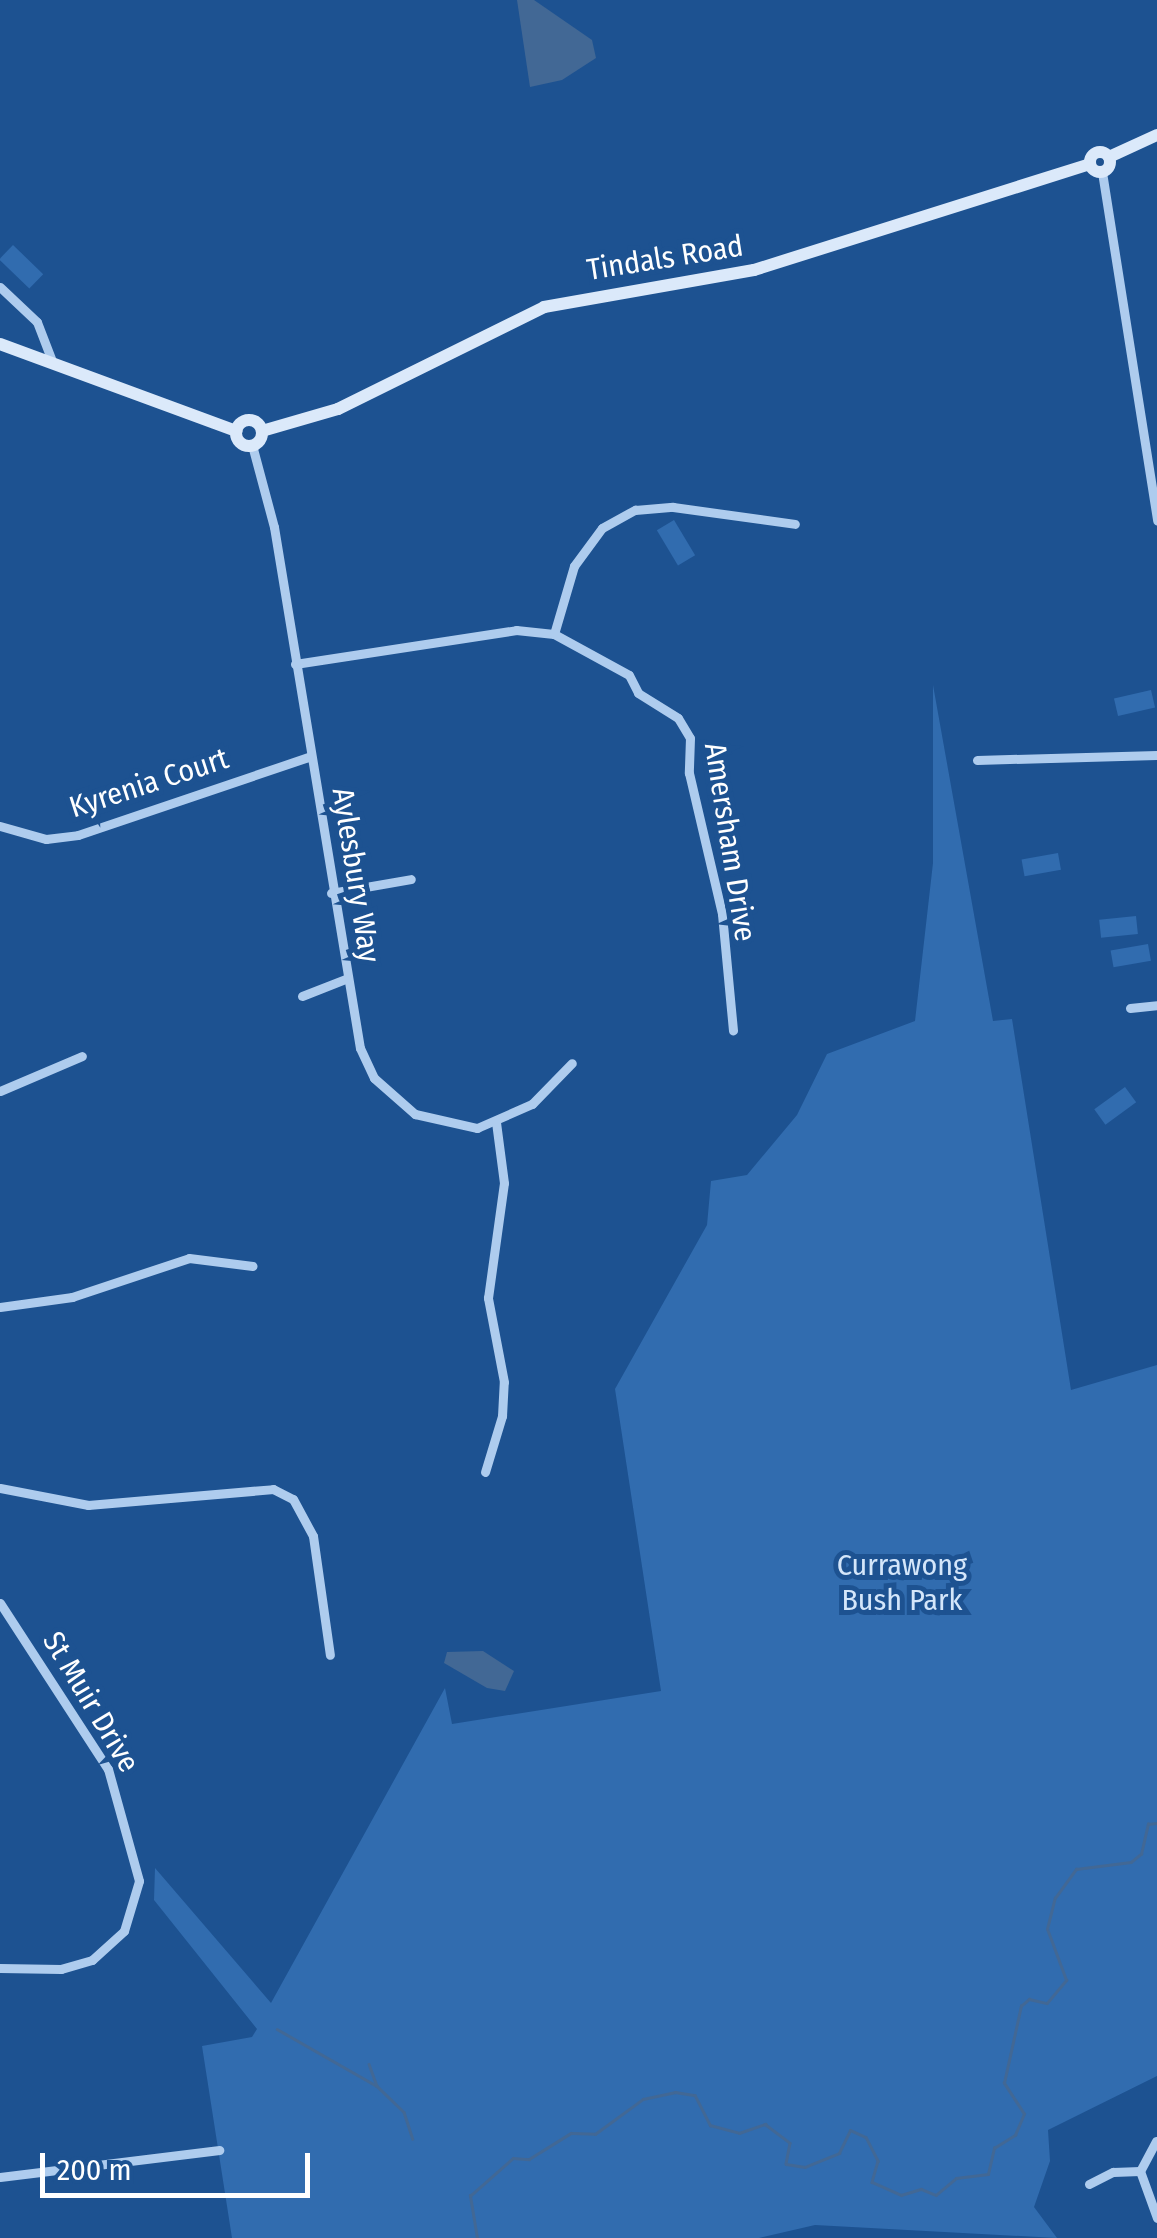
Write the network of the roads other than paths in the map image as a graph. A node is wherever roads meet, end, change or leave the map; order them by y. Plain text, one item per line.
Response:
1 (1157, 136) edge
2 (1096, 168) junction
3 (0, 287) edge
4 (0, 344) edge
5 (52, 361) junction
6 (236, 430) junction
7 (262, 430) junction
8 (252, 446) junction
9 (1157, 521) edge
10 (795, 524) dead end
11 (554, 634) junction
12 (295, 664) junction
13 (1157, 755) edge
14 (312, 756) junction
15 (978, 760) dead end
16 (0, 826) edge
17 (411, 879) dead end
18 (331, 892) junction
19 (348, 978) junction
20 (302, 996) dead end
21 (1157, 1005) edge
22 (1130, 1008) dead end
23 (733, 1030) dead end
24 (82, 1056) dead end
25 (572, 1062) dead end
26 (0, 1092) edge
27 (496, 1122) junction
28 (253, 1266) dead end
29 (0, 1306) edge
30 (485, 1472) dead end
31 (0, 1488) edge
32 (0, 1603) edge
33 (330, 1655) dead end
34 (0, 1968) edge
35 (1156, 2141) edge
36 (219, 2150) dead end
37 (1140, 2171) junction
38 (0, 2177) edge
39 (1089, 2184) dead end
40 (1157, 2218) edge

1 - 2 main road, Tindals Road
2 - 7 main road, Tindals Road
2 - 9 street
3 - 5 street
4 - 5 main road
5 - 6 main road
6 - 7 main road, Tindals Road
6 - 8 main road
7 - 8 main road
8 - 12 street, Aylesbury Way
10 - 11 street
11 - 12 street, Amersham Drive
11 - 23 street, Amersham Drive
12 - 14 street, Aylesbury Way
13 - 15 street
14 - 16 street, Kyrenia Court
14 - 18 street, Aylesbury Way
17 - 18 street
18 - 19 street, Aylesbury Way
19 - 20 street
19 - 27 street, Aylesbury Way
21 - 22 street
24 - 26 street
25 - 27 street, Aylesbury Way
27 - 30 street
28 - 29 street
31 - 33 street
32 - 34 street, St Muir Drive
35 - 37 street
36 - 38 street
37 - 39 street
37 - 40 street

